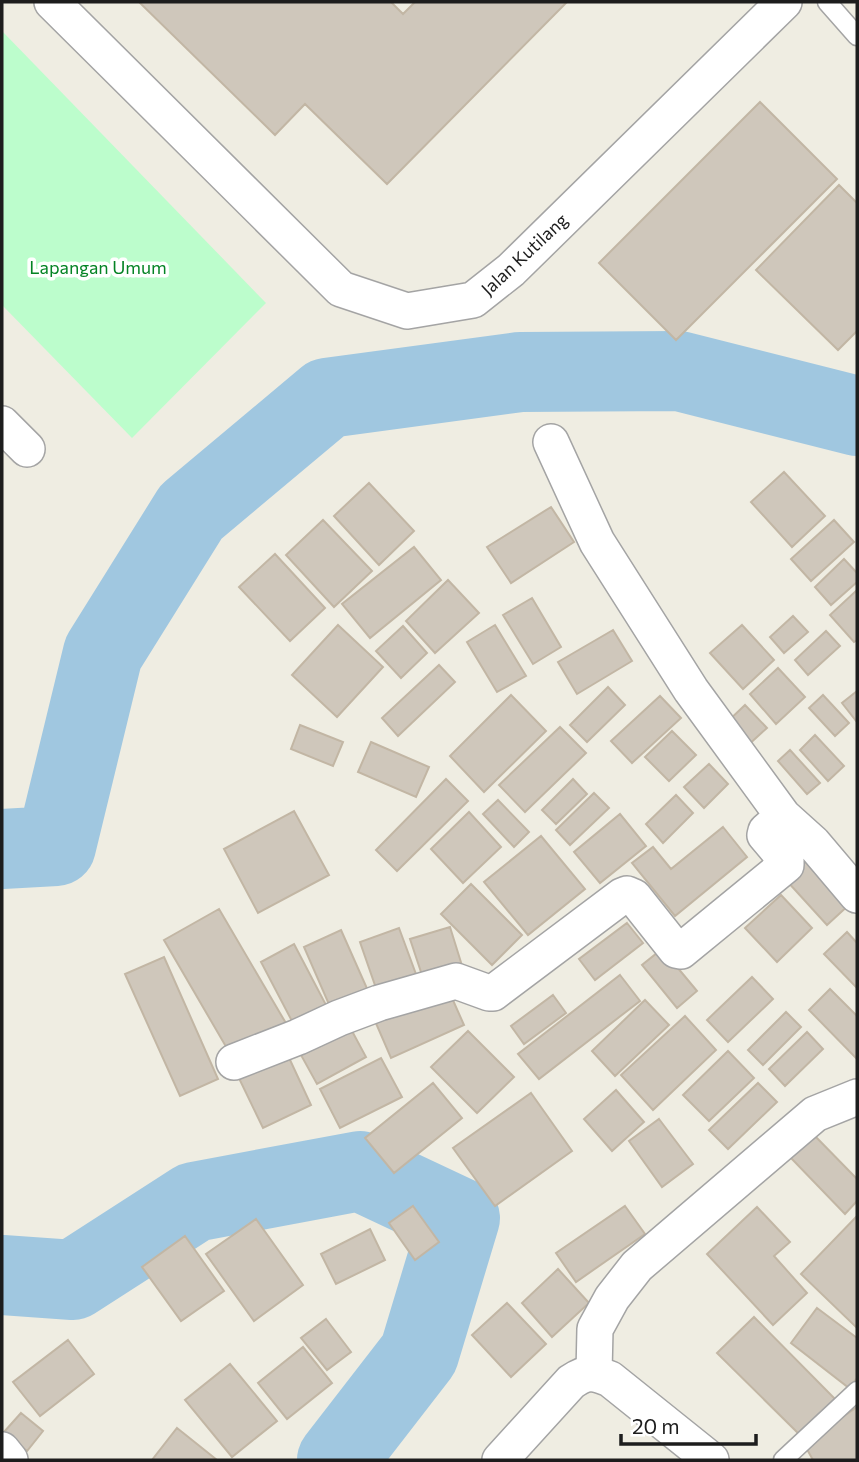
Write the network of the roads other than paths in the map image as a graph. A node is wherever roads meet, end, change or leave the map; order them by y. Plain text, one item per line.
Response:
1 (51, 2) edge
2 (784, 2) edge
3 (827, 2) edge
4 (857, 36) edge
5 (2, 424) edge
6 (551, 442) dead end
7 (27, 449) dead end
8 (783, 816) junction
9 (857, 895) edge
10 (234, 1062) dead end
11 (857, 1097) edge
12 (587, 1374) junction
13 (857, 1391) edge
14 (2, 1450) edge
15 (10, 1460) edge
16 (500, 1460) edge
17 (711, 1460) edge
18 (783, 1460) edge

1 - 2 street, Jalan Kutilang
3 - 4 lane
5 - 7 street
6 - 8 street
8 - 9 street
8 - 10 street
11 - 12 street
12 - 16 street
12 - 17 street
13 - 18 lane
14 - 15 street

